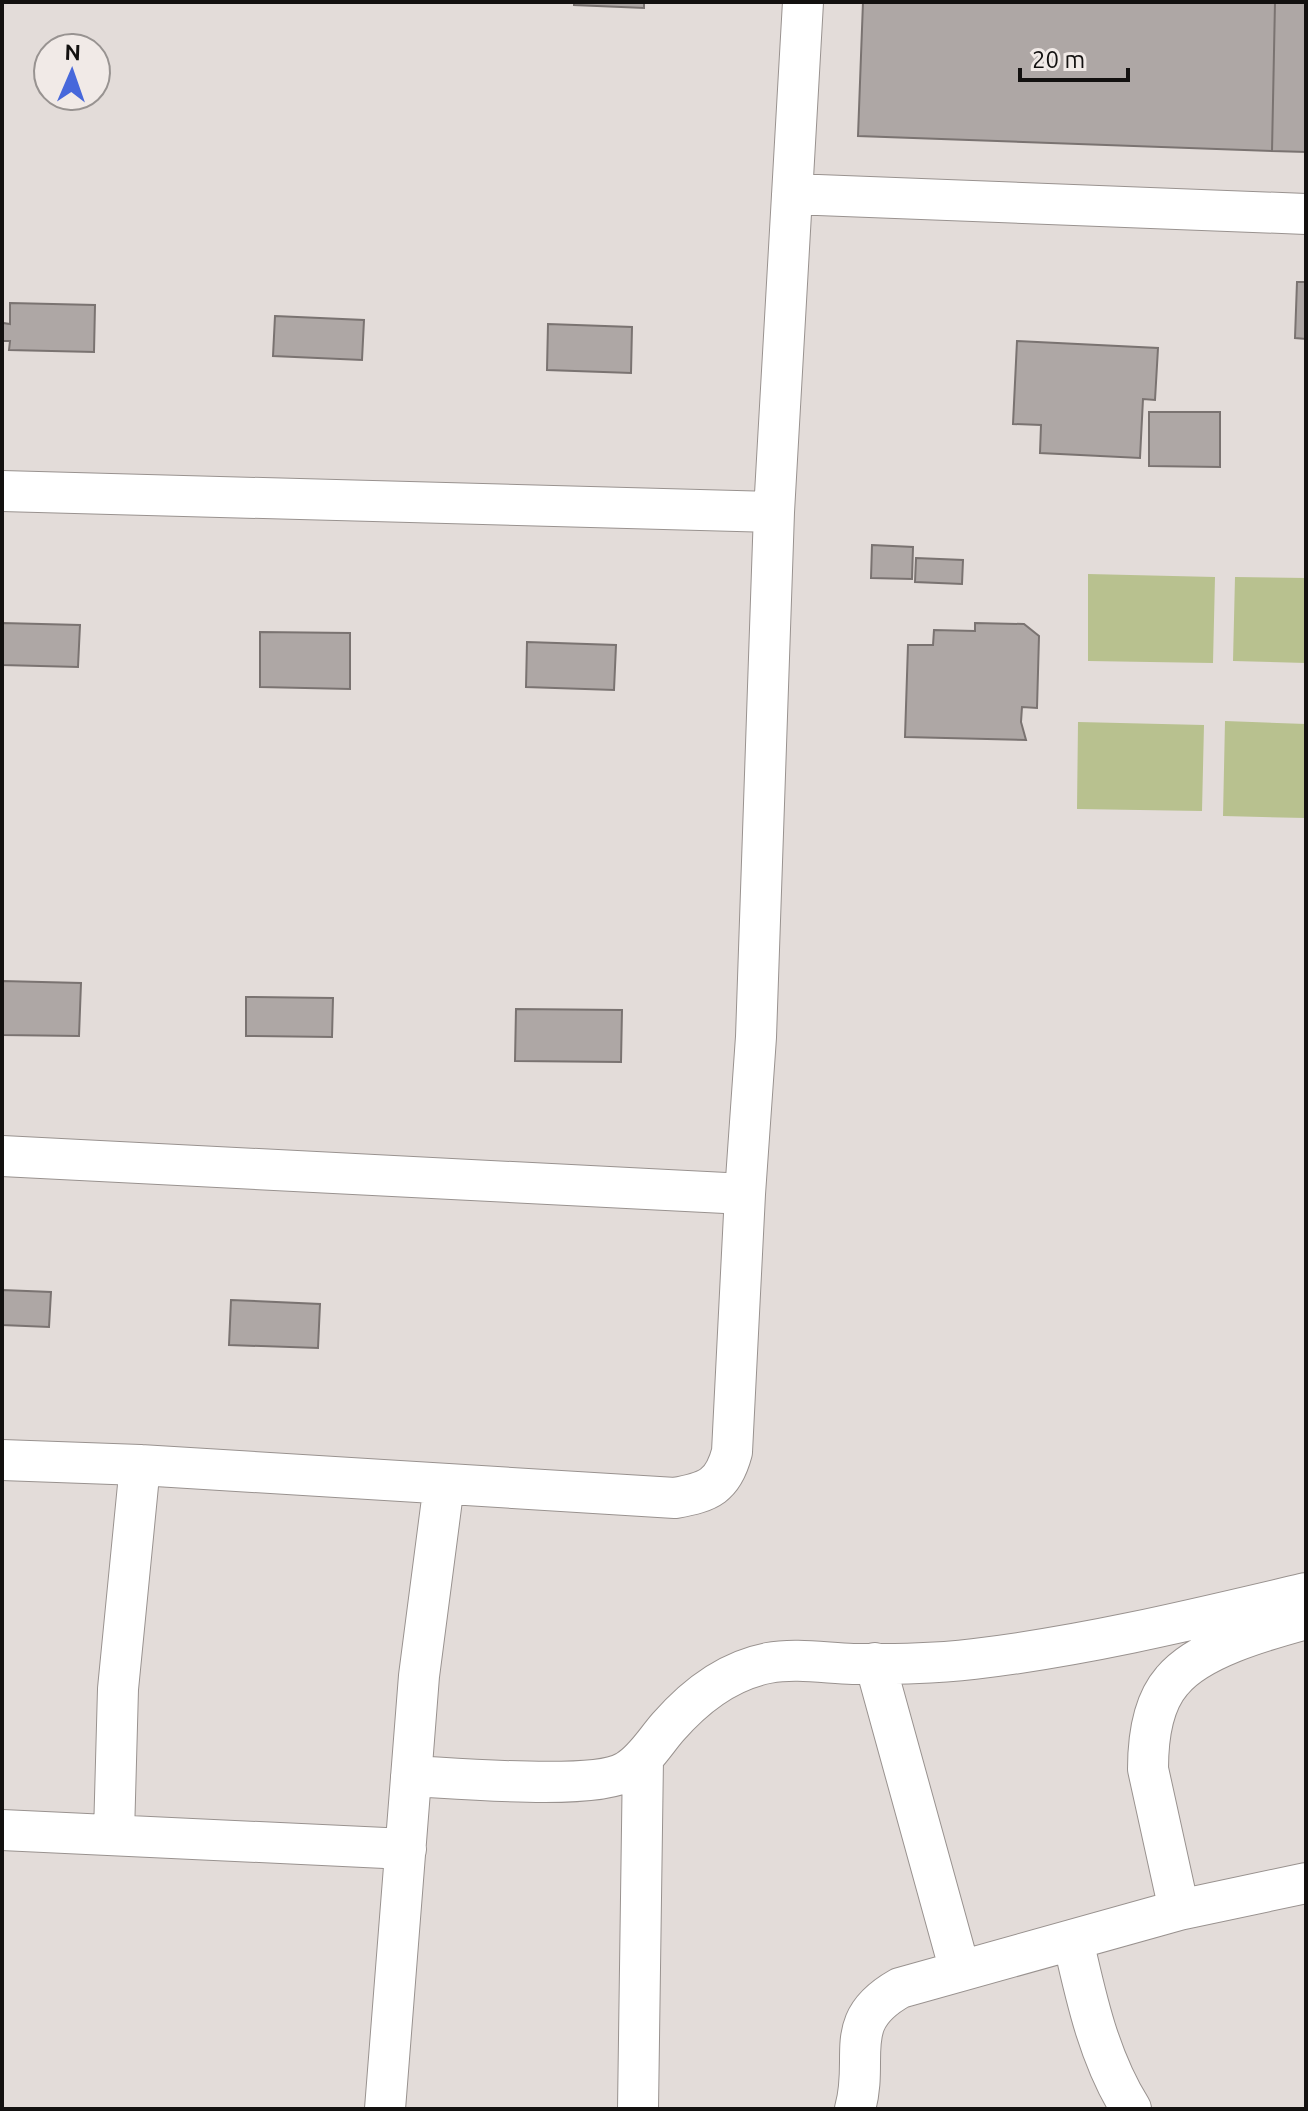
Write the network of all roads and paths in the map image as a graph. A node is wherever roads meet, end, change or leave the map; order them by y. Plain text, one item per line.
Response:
1 (803, 2) edge
2 (792, 194) junction
3 (1306, 214) edge
4 (2, 491) edge
5 (774, 512) junction
6 (2, 1156) edge
7 (745, 1194) junction
8 (2, 1460) edge
9 (140, 1465) junction
10 (444, 1484) junction
11 (1306, 1593) edge
12 (1306, 1619) edge
13 (875, 1663) junction
14 (643, 1758) junction
15 (411, 1776) junction
16 (2, 1830) edge
17 (114, 1834) junction
18 (406, 1849) junction
19 (1306, 1883) edge
20 (1179, 1910) junction
21 (1073, 1940) junction
22 (960, 1971) junction
23 (385, 2109) edge
24 (638, 2109) edge
25 (855, 2109) edge
26 (1131, 2109) edge

1 - 2 street
2 - 3 street
2 - 5 street
4 - 5 street
5 - 7 street
6 - 7 street
7 - 10 street
8 - 9 street
9 - 10 street
9 - 17 street
10 - 15 street
11 - 13 street
12 - 20 street
13 - 14 street
13 - 22 street
14 - 15 street
14 - 24 street
15 - 18 street
16 - 17 street
17 - 18 street
18 - 23 street
19 - 20 street
20 - 21 street
21 - 22 street
21 - 26 street
22 - 25 street

